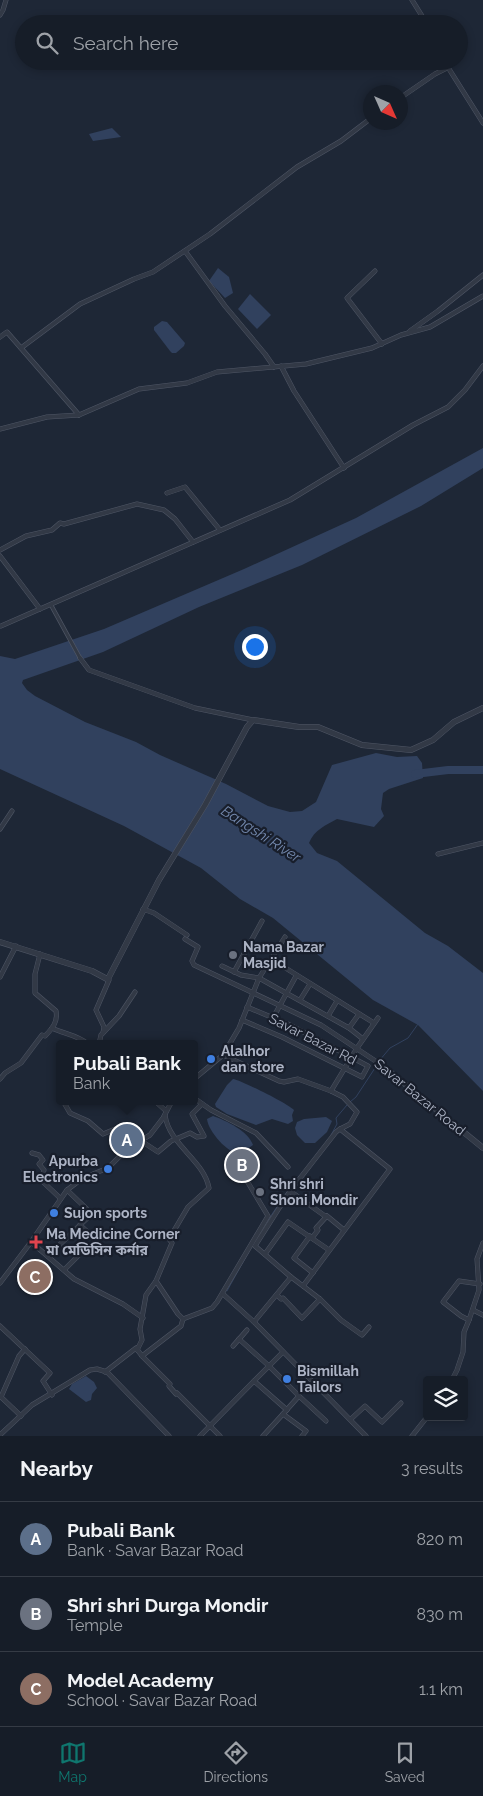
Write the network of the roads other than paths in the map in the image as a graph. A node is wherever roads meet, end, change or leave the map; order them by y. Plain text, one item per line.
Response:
1 (6, 0) edge
2 (412, 0) edge
3 (0, 15) edge
4 (421, 15) edge
5 (443, 70) edge
6 (448, 70) edge
7 (408, 93) edge
8 (483, 123) edge
9 (363, 124) edge
10 (185, 251) junction
11 (375, 271) dead end
12 (483, 275) edge
13 (483, 296) edge
14 (405, 334) junction
15 (0, 337) edge
16 (382, 344) junction
17 (21, 348) junction
18 (281, 366) junction
19 (483, 366) edge
20 (274, 367) junction
21 (79, 415) junction
22 (0, 429) edge
23 (344, 468) junction
24 (167, 493) dead end
25 (220, 530) junction
26 (193, 542) junction
27 (0, 550) edge
28 (0, 556) edge
29 (51, 605) junction
30 (40, 609) junction
31 (1, 626) edge
32 (80, 658) joint
33 (483, 708) edge
34 (253, 720) junction
35 (12, 811) dead end
36 (0, 829) edge
37 (483, 844) edge
38 (438, 854) dead end
39 (143, 909) junction
40 (262, 921) dead end
41 (285, 937) dead end
42 (0, 942) edge
43 (16, 946) junction
44 (40, 954) junction
45 (271, 960) junction
46 (222, 966) dead end
47 (234, 972) junction
48 (0, 976) edge
49 (296, 976) junction
50 (259, 978) junction
51 (108, 980) junction
52 (310, 984) junction
53 (135, 992) dead end
54 (253, 992) junction
55 (287, 993) junction
56 (300, 1000) junction
57 (337, 1000) junction
58 (280, 1005) junction
59 (247, 1007) junction
60 (359, 1014) junction
61 (328, 1016) junction
62 (273, 1018) junction
63 (378, 1018) dead end
64 (242, 1020) junction
65 (374, 1023) junction
66 (52, 1028) junction
67 (349, 1028) junction
68 (103, 1033) junction
69 (363, 1039) junction
70 (83, 1040) edge
71 (100, 1040) edge
72 (357, 1048) junction
73 (224, 1055) junction
74 (352, 1058) junction
75 (383, 1066) joint
76 (345, 1069) junction
77 (198, 1076) edge
78 (0, 1079) edge
79 (331, 1092) junction
80 (198, 1101) edge
81 (202, 1104) junction
82 (65, 1105) edge
83 (158, 1105) edge
84 (170, 1105) edge
85 (165, 1113) junction
86 (340, 1130) junction
87 (176, 1139) junction
88 (141, 1140) junction
89 (483, 1148) edge
90 (32, 1153) dead end
91 (235, 1162) dead end
92 (288, 1167) dead end
93 (67, 1190) junction
94 (290, 1191) junction
95 (60, 1198) junction
96 (327, 1216) junction
97 (80, 1225) junction
98 (344, 1230) junction
99 (311, 1237) junction
100 (32, 1242) junction
101 (483, 1243) edge
102 (329, 1250) junction
103 (265, 1254) junction
104 (48, 1256) junction
105 (64, 1270) junction
106 (312, 1272) junction
107 (291, 1277) junction
108 (156, 1280) junction
109 (0, 1283) edge
110 (480, 1284) junction
111 (303, 1286) junction
112 (223, 1294) junction
113 (277, 1295) junction
114 (320, 1299) junction
115 (473, 1310) junction
116 (483, 1315) edge
117 (142, 1318) junction
118 (183, 1319) junction
119 (469, 1320) junction
120 (254, 1322) junction
121 (0, 1326) edge
122 (369, 1328) dead end
123 (247, 1330) dead end
124 (239, 1340) junction
125 (233, 1346) dead end
126 (25, 1349) junction
127 (137, 1350) junction
128 (283, 1352) junction
129 (142, 1356) junction
130 (269, 1366) junction
131 (105, 1372) junction
132 (454, 1376) edge
133 (254, 1381) junction
134 (52, 1395) junction
135 (298, 1396) junction
136 (401, 1403) dead end
137 (287, 1410) junction
138 (283, 1414) junction
139 (21, 1416) junction
140 (351, 1419) junction
141 (326, 1420) dead end
142 (424, 1421) edge
143 (210, 1427) junction
144 (0, 1434) edge
145 (169, 1436) edge
146 (200, 1436) edge
147 (220, 1436) edge
148 (263, 1436) edge
149 (302, 1436) edge
150 (366, 1436) edge
151 (412, 1436) edge

1 - 3 street
2 - 4 street
5 - 7 street
6 - 8 street
9 - 10 street
10 - 17 street
10 - 20 street
11 - 16 street
12 - 14 street
13 - 14 street
14 - 16 street
15 - 17 street
16 - 18 street
17 - 21 street
18 - 20 street
18 - 23 street
19 - 23 street
20 - 21 street
21 - 22 street
23 - 25 street
24 - 25 street
25 - 26 street
26 - 27 street
26 - 29 street
28 - 30 street
29 - 30 street
29 - 32 street
30 - 31 street
32 - 34 street
33 - 34 street
34 - 39 street
35 - 36 street
37 - 38 street
39 - 51 street
39 - 54 street
40 - 47 street
41 - 45 street
42 - 43 street
43 - 44 street
43 - 48 street
44 - 51 street
44 - 66 street
45 - 49 street
45 - 50 street
46 - 47 street, Savar Bazar Rd
47 - 50 street, Savar Bazar Rd
49 - 52 street
49 - 55 street
50 - 54 street
50 - 55 street, Savar Bazar Rd
51 - 68 street
52 - 56 street
52 - 57 street
53 - 68 street
54 - 58 street, Savar Bazar Road
54 - 59 street
55 - 56 street, Savar Bazar Rd
55 - 58 street
56 - 61 street, Savar Bazar Rd
57 - 60 street
57 - 61 street
58 - 62 street
58 - 72 street, Savar Bazar Road
59 - 62 street, Savar Bazar Rd
59 - 64 street
60 - 65 street
60 - 67 street
61 - 67 street, Savar Bazar Rd
62 - 74 street, Savar Bazar Rd
63 - 65 street
64 - 73 street
64 - 76 street
65 - 69 street
66 - 70 street
66 - 78 street
67 - 69 street, Savar Bazar Rd
68 - 71 street
69 - 72 street
72 - 74 street
72 - 75 street, Savar Bazar Road
73 - 77 street
73 - 79 street
74 - 76 street
74 - 76 street, Savar Bazar Rd
75 - 89 street, Savar Bazar Road
76 - 79 street
79 - 86 street
80 - 81 street
81 - 87 street
81 - 92 street
82 - 88 street
83 - 85 street
84 - 85 street
85 - 87 street
85 - 88 street
86 - 94 street
86 - 98 street
87 - 88 street
87 - 108 street
88 - 93 street
90 - 95 street
91 - 112 street
93 - 95 street
93 - 97 street
94 - 96 street
94 - 103 street
95 - 100 street
96 - 98 street
96 - 99 street
97 - 104 street
97 - 105 street
98 - 102 street
99 - 102 street
99 - 103 street
99 - 106 street
100 - 104 street
100 - 109 street
101 - 110 street
102 - 106 street
103 - 107 street
104 - 105 street
105 - 117 street
106 - 111 street
107 - 111 street
107 - 113 street
108 - 117 street
108 - 118 street
110 - 115 street
110 - 119 street
111 - 114 street
112 - 118 street
112 - 120 street
113 - 114 street
113 - 120 street
114 - 122 street
115 - 116 street
115 - 119 street
117 - 127 street
118 - 129 street
119 - 132 street
120 - 128 street
121 - 126 street
123 - 124 street
124 - 125 street
124 - 130 street
126 - 134 street
126 - 139 street
127 - 129 street
127 - 131 street
128 - 130 street
128 - 140 street
129 - 143 street
130 - 133 street
130 - 135 street
131 - 134 street
131 - 145 street
133 - 137 street
133 - 143 street
134 - 139 street
135 - 137 street
135 - 141 street
136 - 140 street
137 - 138 street
138 - 148 street
138 - 149 street
139 - 144 street
140 - 150 street
142 - 151 street
143 - 146 street
143 - 147 street

